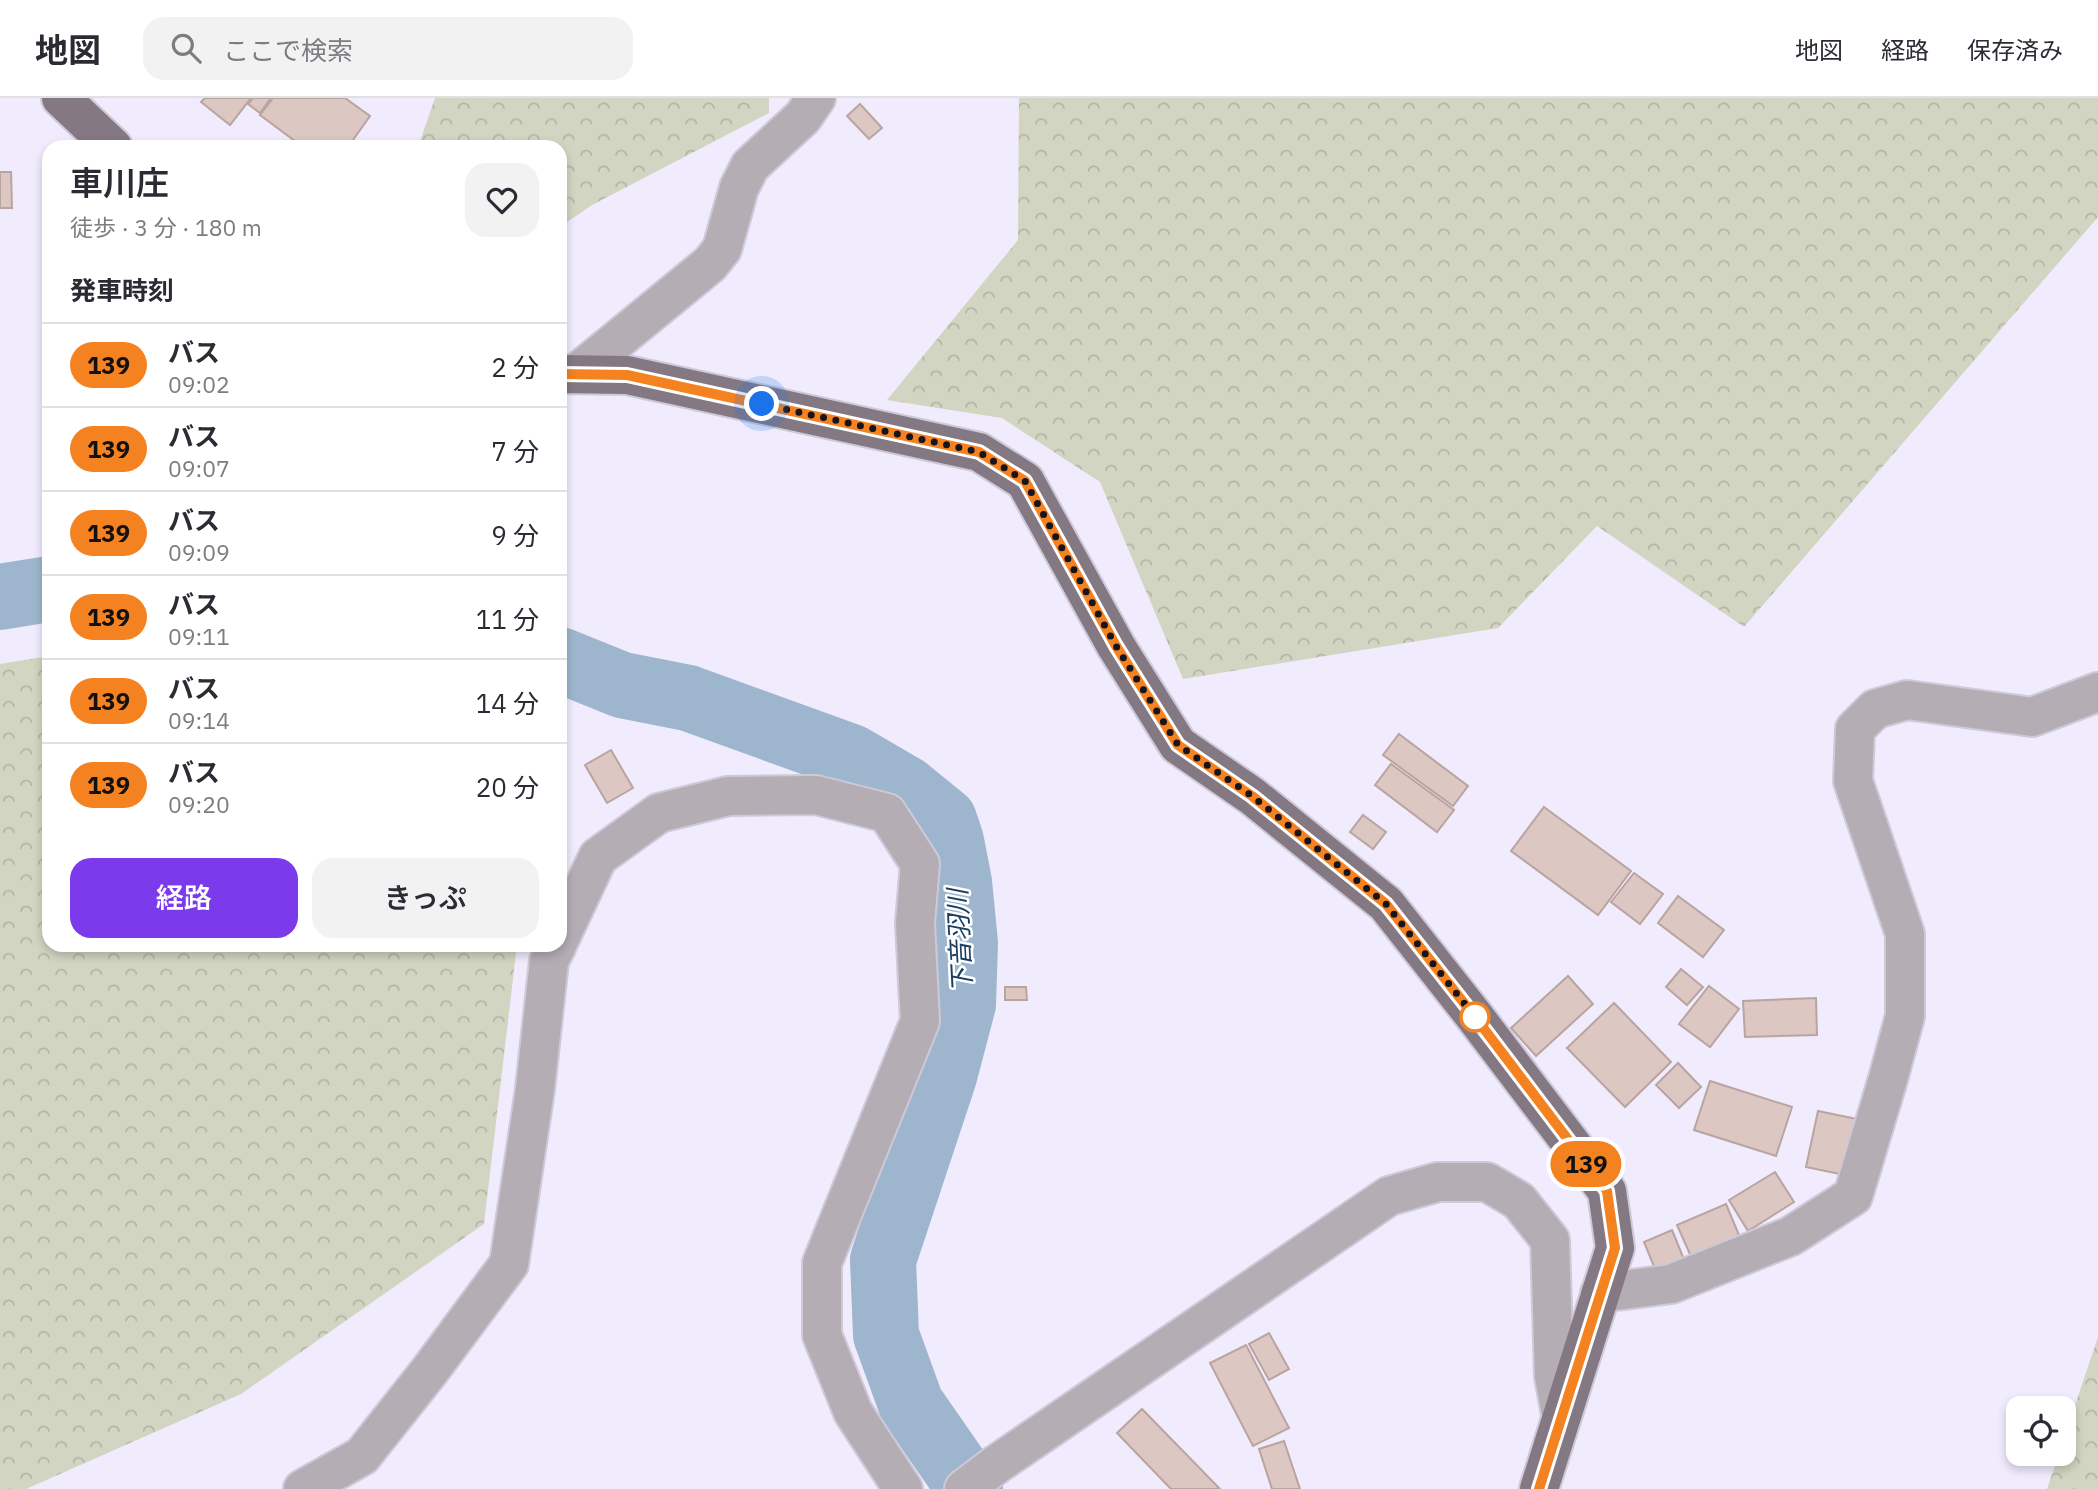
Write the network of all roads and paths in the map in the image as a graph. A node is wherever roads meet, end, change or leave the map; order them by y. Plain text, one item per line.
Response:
1 (61, 98) edge
2 (816, 98) edge
3 (106, 140) edge
4 (568, 374) edge
5 (2098, 692) edge
6 (567, 923) edge
7 (554, 952) edge
8 (1600, 1293) junction
9 (1561, 1414) junction
10 (303, 1489) edge
11 (903, 1489) edge
12 (964, 1489) edge
13 (1539, 1489) edge

1 - 3 main road
2 - 4 street
4 - 8 main road
5 - 8 street
6 - 11 street
7 - 10 street
8 - 9 main road
9 - 12 street
9 - 13 main road

